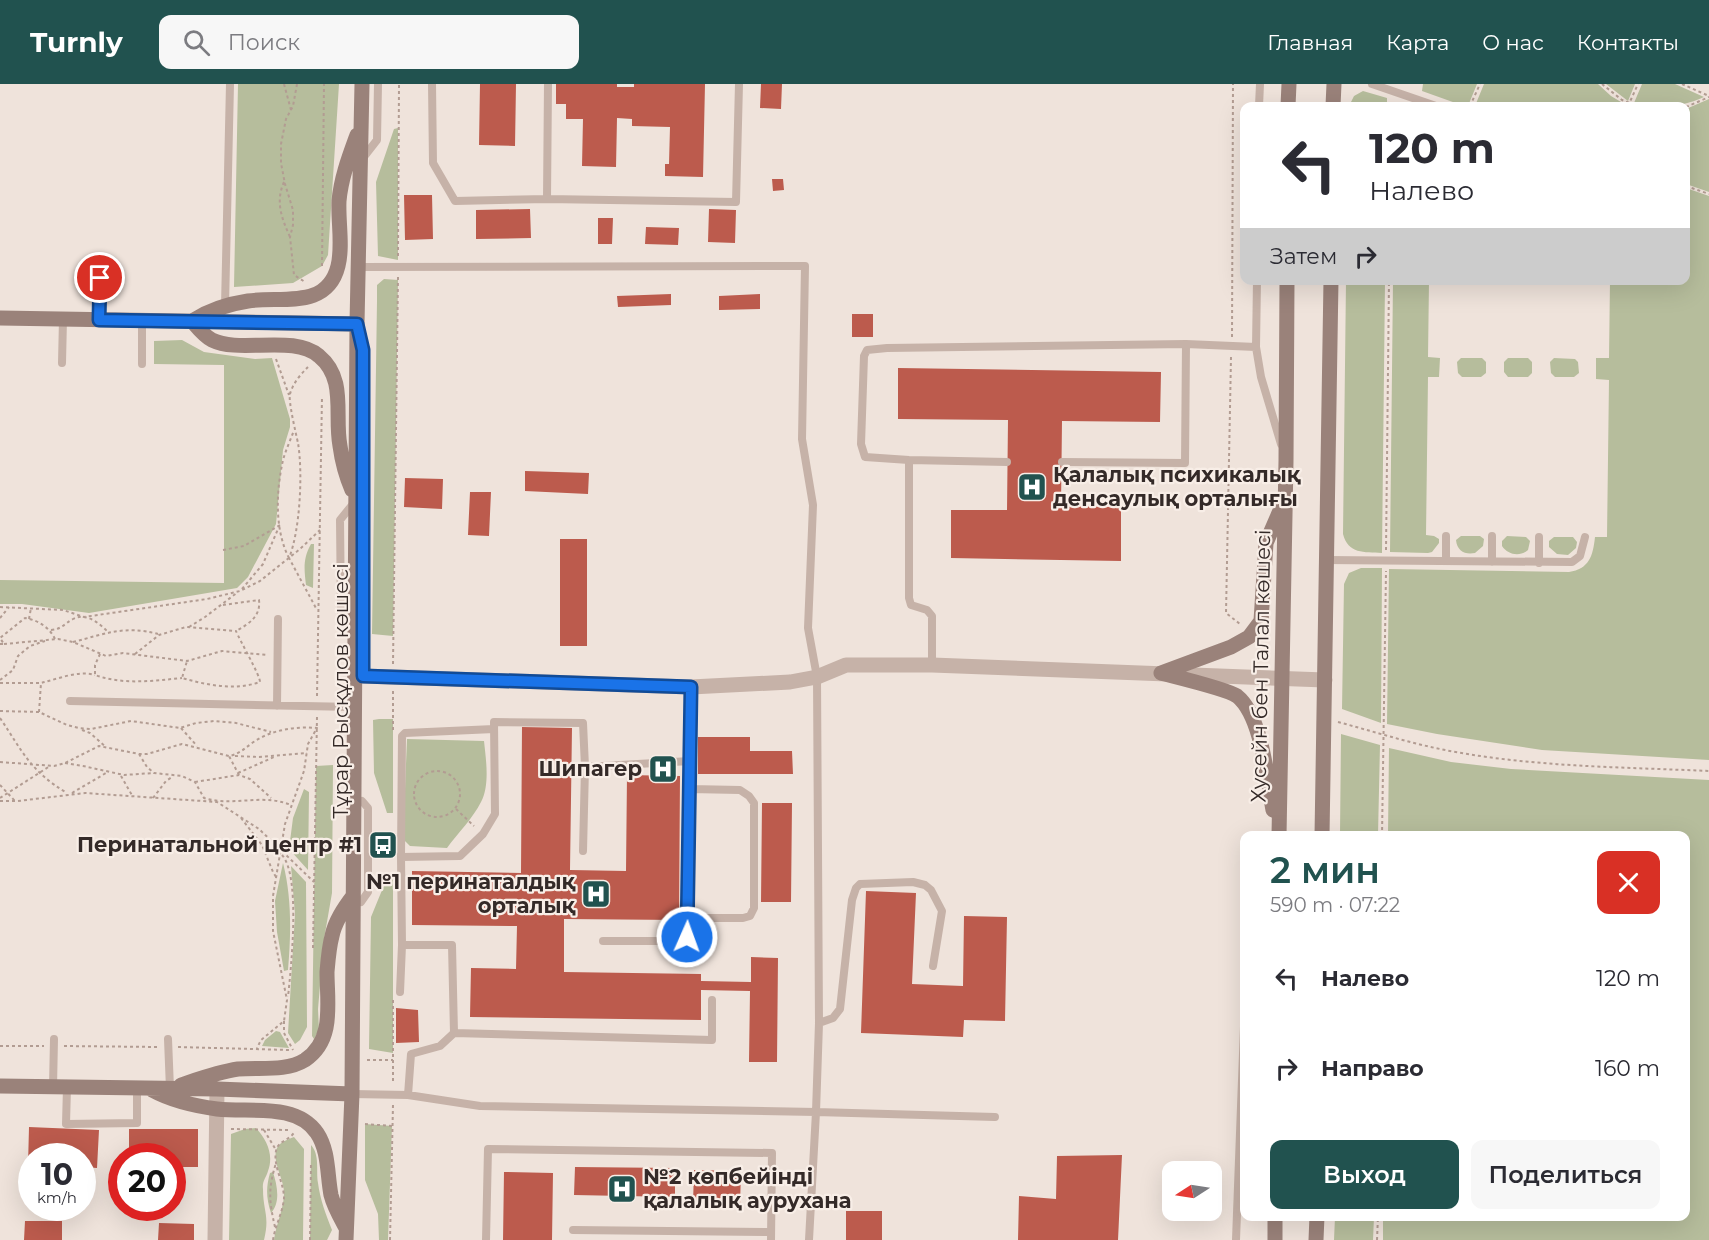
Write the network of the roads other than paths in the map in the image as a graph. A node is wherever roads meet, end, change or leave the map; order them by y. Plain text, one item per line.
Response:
1 (230, 84) edge
2 (362, 84) edge
3 (378, 84) edge
4 (432, 84) edge
5 (548, 84) edge
6 (739, 84) edge
7 (1260, 84) edge
8 (1289, 84) edge
9 (1334, 84) edge
10 (1371, 84) edge
11 (1259, 102) edge
12 (1288, 102) edge
13 (1334, 102) edge
14 (1425, 102) edge
15 (361, 123) junction
16 (360, 161) junction
17 (546, 199) junction
18 (101, 266) dead end
19 (358, 267) junction
20 (1257, 285) edge
21 (1287, 285) edge
22 (1331, 285) edge
23 (225, 306) junction
24 (0, 318) edge
25 (63, 319) junction
26 (99, 320) junction
27 (142, 320) junction
28 (192, 321) junction
29 (357, 324) junction
30 (1186, 344) junction
31 (1256, 347) junction
32 (62, 363) dead end
33 (142, 364) dead end
34 (909, 460) junction
35 (1286, 461) junction
36 (1007, 462) dead end
37 (1062, 462) dead end
38 (1285, 499) junction
39 (356, 500) junction
40 (1446, 536) dead end
41 (1492, 536) dead end
42 (1539, 537) dead end
43 (1585, 537) dead end
44 (1326, 560) junction
45 (1446, 561) junction
46 (1492, 562) junction
47 (1539, 563) junction
48 (278, 619) dead end
49 (932, 665) junction
50 (1161, 673) junction
51 (363, 676) junction
52 (817, 677) junction
53 (1282, 678) junction
54 (1324, 680) junction
55 (691, 687) junction
56 (70, 701) dead end
57 (277, 706) junction
58 (354, 707) junction
59 (494, 729) junction
60 (690, 761) junction
61 (585, 767) junction
62 (690, 789) junction
63 (1277, 831) edge
64 (1278, 831) edge
65 (1322, 831) edge
66 (583, 851) dead end
67 (401, 857) junction
68 (357, 899) junction
69 (688, 918) junction
70 (603, 940) dead end
71 (402, 945) junction
72 (933, 966) dead end
73 (400, 992) dead end
74 (712, 1000) dead end
75 (819, 1023) junction
76 (454, 1033) junction
77 (54, 1042) road end
78 (168, 1043) road end
79 (0, 1086) edge
80 (60, 1087) junction
81 (143, 1089) junction
82 (170, 1089) junction
83 (217, 1089) junction
84 (352, 1094) junction
85 (408, 1095) junction
86 (218, 1109) junction
87 (816, 1112) junction
88 (994, 1117) dead end
89 (1240, 1133) edge
90 (1275, 1221) edge
91 (1317, 1221) edge
92 (573, 1230) dead end
93 (346, 1234) edge
94 (771, 1236) edge
95 (215, 1240) edge
96 (336, 1240) edge
97 (486, 1240) edge
98 (809, 1240) edge
99 (1236, 1240) edge
100 (1275, 1240) edge
101 (1316, 1240) edge

1 - 23 lane
2 - 15 street, Тұрар Рысқұлов көшесі
3 - 16 lane
4 - 17 lane
5 - 17 lane
6 - 17 lane
7 - 11 lane
8 - 12 street
9 - 13 street
10 - 14 lane
15 - 16 street, Тұрар Рысқұлов көшесі
15 - 23 street
16 - 19 street, Тұрар Рысқұлов көшесі
18 - 26 lane
19 - 29 street, Тұрар Рысқұлов көшесі
19 - 52 lane
20 - 31 lane
21 - 35 street, Хусейн бен Талал көшесі
22 - 44 street
23 - 28 street
24 - 25 street
25 - 26 street
25 - 32 lane
26 - 27 street
27 - 28 street
27 - 33 lane
28 - 29 street
28 - 39 street
29 - 39 street, Тұрар Рысқұлов көшесі
29 - 51 street, Тұрар Рысқұлов көшесі
30 - 31 lane
30 - 34 lane
30 - 37 lane
31 - 35 lane
34 - 36 lane
34 - 49 lane
35 - 38 street, Хусейн бен Талал көшесі
38 - 50 street
38 - 53 street, Хусейн бен Талал көшесі
39 - 58 street, Тұрар Рысқұлов көшесі
40 - 45 lane
41 - 46 lane
42 - 47 lane
43 - 47 lane
44 - 45 lane
44 - 54 street
45 - 46 lane
46 - 47 lane
48 - 57 lane
49 - 50 street
49 - 52 street
50 - 53 street
50 - 63 street
51 - 55 street
51 - 68 street, Тұрар Рысқұлов көшесі
52 - 55 street
52 - 75 lane
53 - 54 street
53 - 64 street, Хусейн бен Талал көшесі
54 - 65 street
55 - 60 lane
56 - 57 lane
57 - 58 lane
58 - 68 street, Тұрар Рысқұлов көшесі
59 - 61 lane
59 - 67 lane
59 - 67 lane
60 - 61 lane
60 - 62 lane
61 - 66 lane
62 - 69 lane
62 - 69 lane
67 - 71 lane
68 - 82 street
68 - 84 street, Тұрар Рысқұлов көшесі
69 - 70 lane
71 - 73 lane
71 - 76 lane
72 - 75 lane
74 - 76 lane
75 - 87 lane
76 - 85 lane
77 - 80 lane
78 - 82 lane
79 - 80 street
80 - 81 street
80 - 81 lane
81 - 82 street
81 - 86 street
82 - 83 street
83 - 84 street
83 - 86 street
84 - 85 lane
84 - 93 street, Тұрар Рысқұлов көшесі
85 - 87 lane
86 - 93 street
86 - 95 street
87 - 88 lane
87 - 98 lane
89 - 99 lane
90 - 100 street
91 - 101 street
92 - 94 lane
93 - 96 lane
94 - 97 lane

